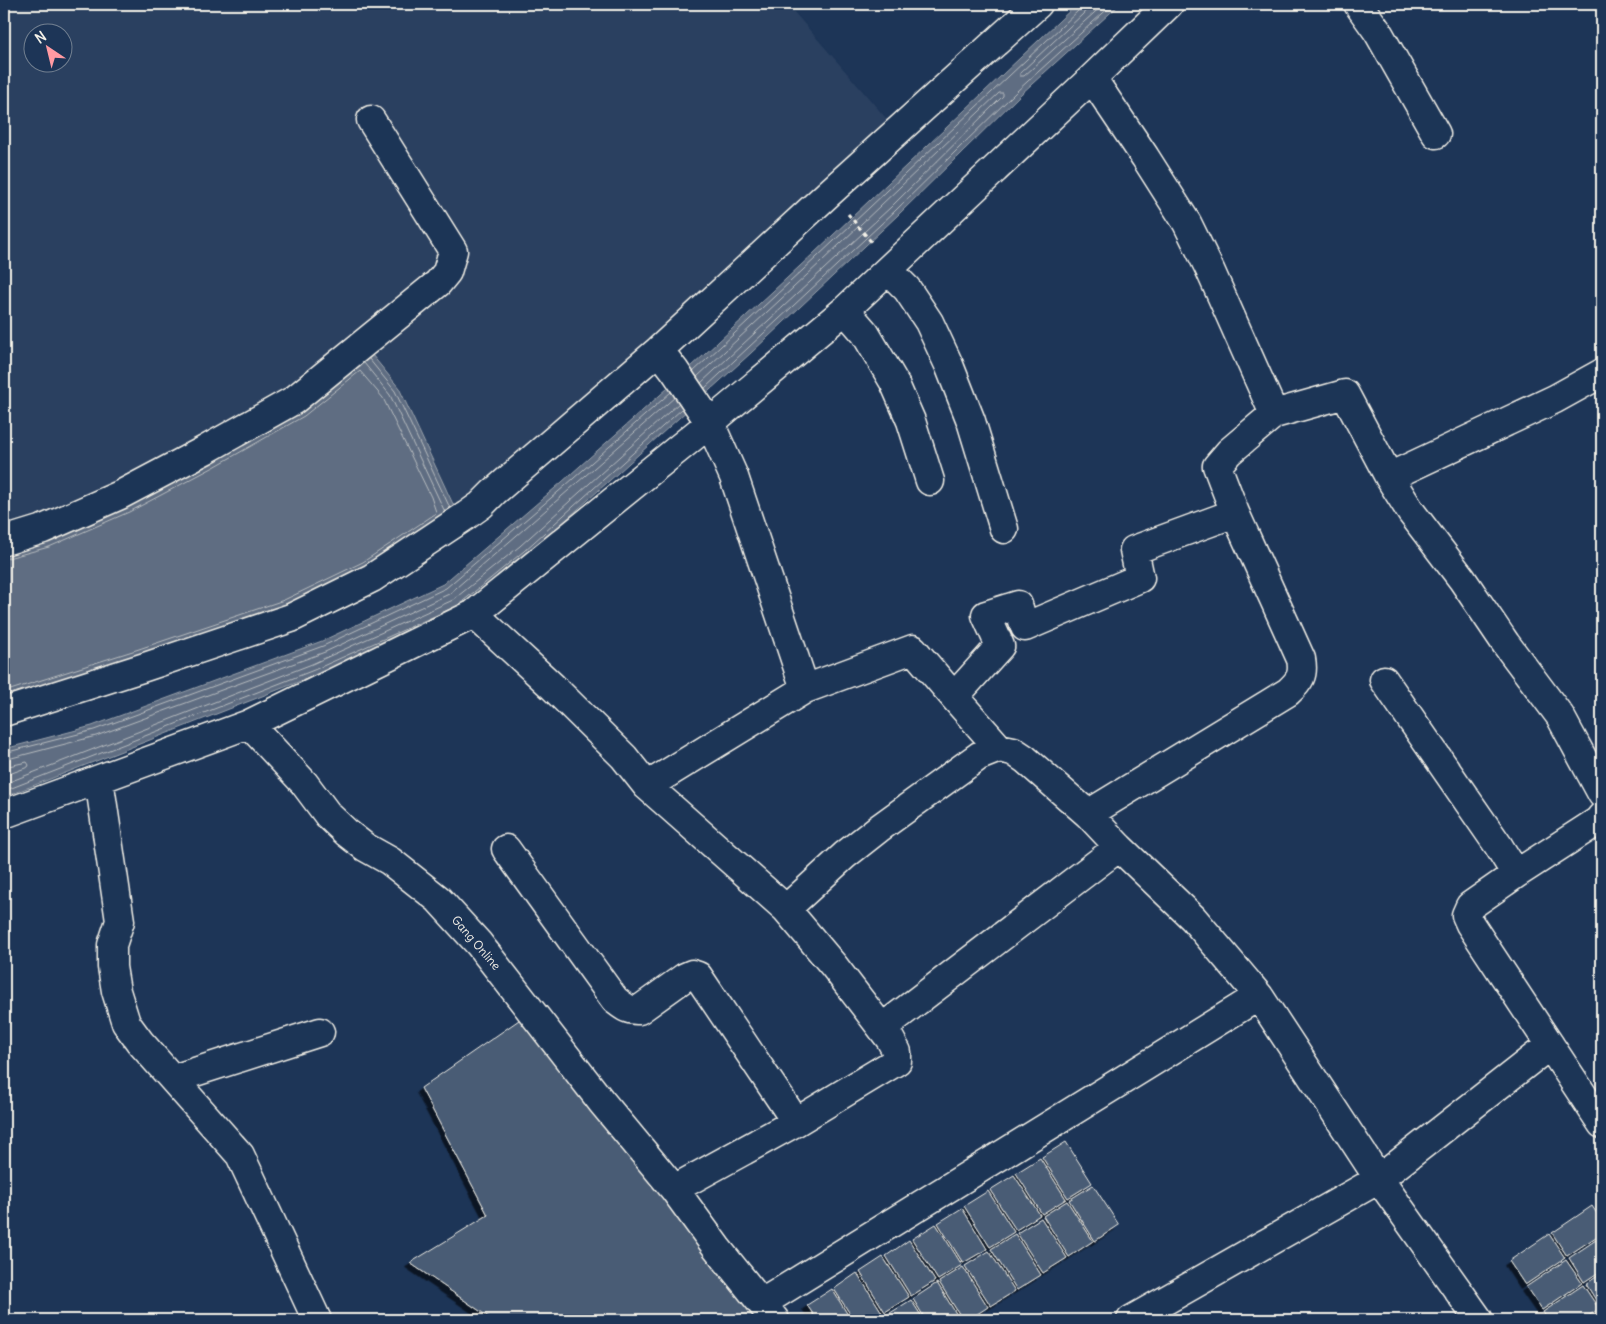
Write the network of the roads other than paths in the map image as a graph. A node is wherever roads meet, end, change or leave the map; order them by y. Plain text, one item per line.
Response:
1 (1038, 4) edge
2 (1169, 4) edge
3 (1358, 4) edge
4 (1092, 78) junction
5 (371, 120) dead end
6 (1436, 134) dead end
7 (888, 270) junction
8 (845, 310) junction
9 (667, 361) junction
10 (1602, 373) edge
11 (1274, 414) junction
12 (710, 423) junction
13 (1389, 477) junction
14 (930, 481) dead end
15 (1235, 513) junction
16 (1004, 529) dead end
17 (4, 541) edge
18 (474, 614) junction
19 (1384, 680) dead end
20 (805, 688) junction
21 (954, 697) junction
22 (4, 712) edge
23 (249, 724) junction
24 (999, 748) junction
25 (99, 779) junction
26 (647, 786) junction
27 (1602, 794) edge
28 (4, 814) edge
29 (1088, 814) junction
30 (1602, 816) edge
31 (1119, 846) junction
32 (506, 849) dead end
33 (1516, 874) junction
34 (786, 910) junction
35 (1259, 996) junction
36 (882, 1028) junction
37 (320, 1032) dead end
38 (1550, 1045) junction
39 (173, 1079) junction
40 (1592, 1088) edge
41 (796, 1122) junction
42 (1602, 1124) edge
43 (1379, 1179) junction
44 (674, 1189) junction
45 (768, 1312) edge
46 (317, 1320) edge
47 (1131, 1320) edge
48 (1479, 1320) edge

1 - 9 street
2 - 4 street
3 - 6 street
4 - 7 street
4 - 11 street
5 - 17 street
7 - 8 street
7 - 16 street
8 - 12 street
8 - 14 street
9 - 12 street
9 - 22 street
10 - 13 street
11 - 13 street
11 - 15 street
12 - 18 street
12 - 20 street
13 - 27 street
15 - 21 street
15 - 29 street
18 - 23 street
18 - 26 street
19 - 33 street
20 - 21 street
20 - 26 street
21 - 24 street
23 - 25 street
23 - 44 street, Gang Online
24 - 29 street
24 - 34 street
25 - 28 street
25 - 39 street
26 - 34 street
29 - 31 street
30 - 33 street
31 - 35 street
31 - 36 street
32 - 41 street
33 - 38 street
34 - 36 street
35 - 43 street
35 - 45 street
36 - 41 street
37 - 39 street
38 - 40 street
38 - 43 street
39 - 46 street
40 - 42 street
41 - 44 street
43 - 47 street
43 - 48 street
44 - 45 street, Gang Online

